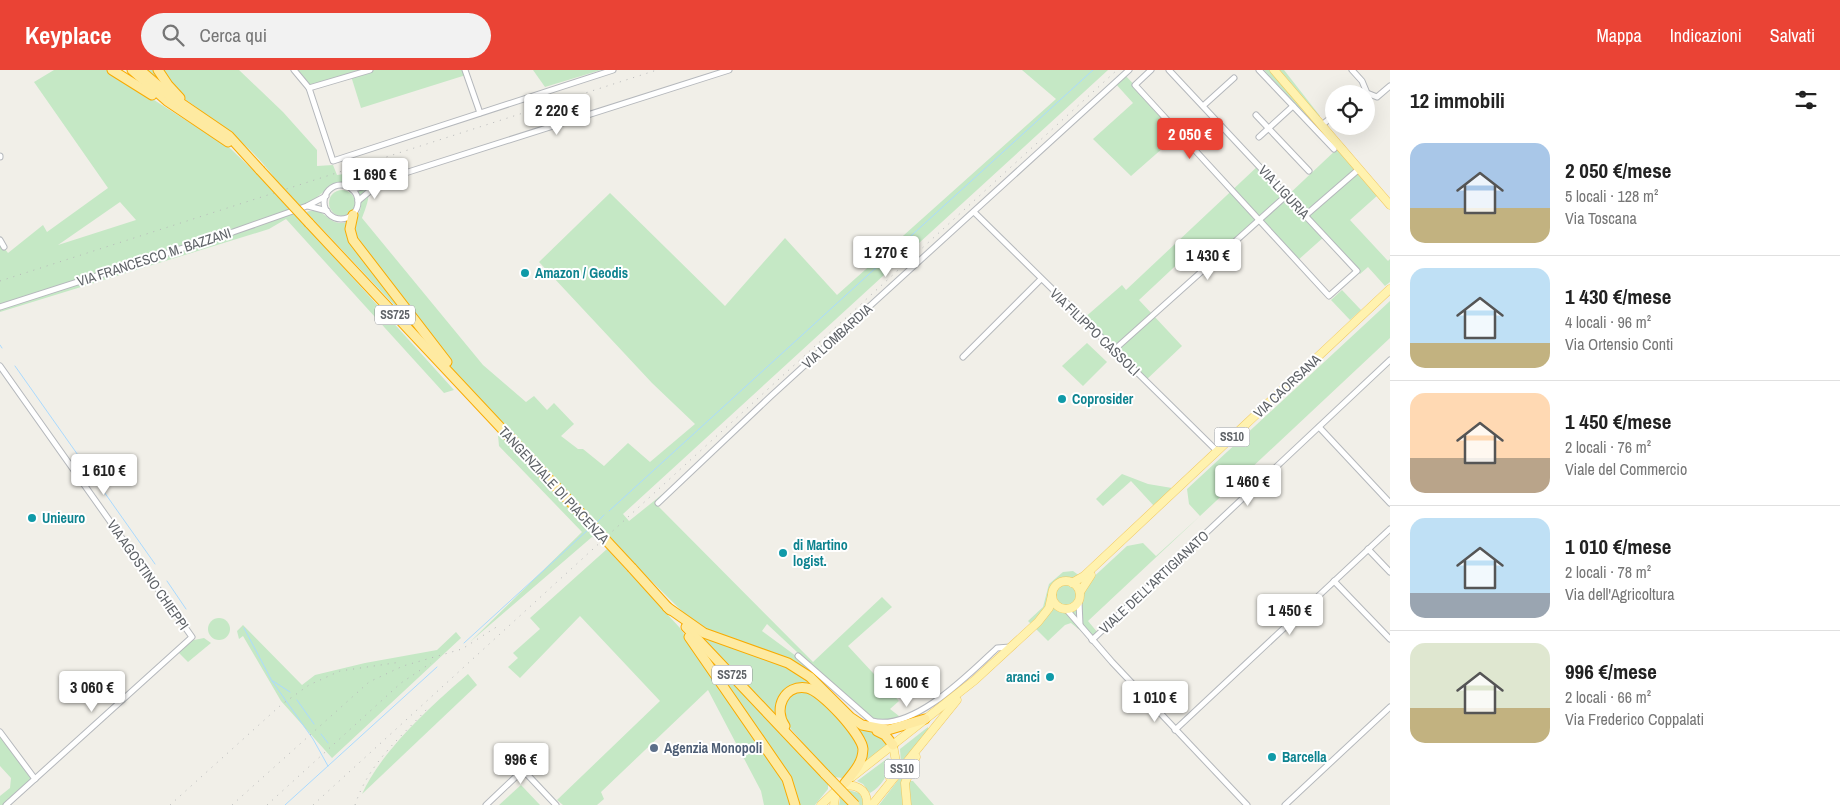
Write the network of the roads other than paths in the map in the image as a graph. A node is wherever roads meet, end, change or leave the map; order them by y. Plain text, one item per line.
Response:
1 (112, 70) edge
2 (132, 70) edge
3 (140, 70) edge
4 (158, 70) edge
5 (294, 70) edge
6 (370, 70) edge
7 (464, 70) edge
8 (613, 70) edge
9 (729, 70) edge
10 (1129, 70) edge
11 (1151, 70) edge
12 (1169, 70) edge
13 (1259, 70) edge
14 (1274, 70) edge
15 (1352, 70) edge
16 (1234, 78) dead end
17 (1363, 85) edge
18 (1390, 86) edge
19 (309, 88) junction
20 (1375, 96) edge
21 (1203, 106) junction
22 (1293, 106) junction
23 (480, 113) junction
24 (186, 115) junction
25 (1256, 115) dead end
26 (208, 120) junction
27 (1325, 122) edge
28 (1322, 125) junction
29 (1269, 128) junction
30 (1259, 137) dead end
31 (1334, 149) dead end
32 (254, 163) junction
33 (1359, 169) junction
34 (1309, 171) dead end
35 (378, 184) junction
36 (352, 189) junction
37 (1287, 195) junction
38 (326, 196) junction
39 (358, 201) junction
40 (1390, 205) edge
41 (307, 206) junction
42 (327, 211) junction
43 (974, 212) junction
44 (353, 214) junction
45 (1306, 215) junction
46 (1260, 221) junction
47 (0, 240) edge
48 (4, 246) dead end
49 (1042, 279) junction
50 (1390, 289) edge
51 (1390, 295) edge
52 (0, 307) edge
53 (1114, 350) junction
54 (963, 357) dead end
55 (1390, 360) edge
56 (0, 366) edge
57 (482, 408) junction
58 (1319, 427) junction
59 (1217, 451) junction
60 (658, 503) dead end
61 (1390, 504) edge
62 (1390, 529) edge
63 (1368, 549) junction
64 (1390, 572) edge
65 (1334, 581) junction
66 (1072, 583) junction
67 (1052, 595) junction
68 (1080, 596) junction
69 (667, 607) junction
70 (1065, 609) junction
71 (1038, 622) junction
72 (1080, 626) junction
73 (1390, 639) edge
74 (1092, 640) junction
75 (1010, 647) junction
76 (798, 656) dead end
77 (975, 680) junction
78 (1390, 707) edge
79 (925, 719) junction
80 (869, 728) junction
81 (1176, 730) junction
82 (0, 732) edge
83 (931, 732) junction
84 (796, 744) junction
85 (893, 745) junction
86 (35, 779) junction
87 (841, 786) junction
88 (824, 803) edge
89 (874, 803) edge
90 (6, 805) edge
91 (486, 805) edge
92 (556, 805) edge
93 (795, 805) edge
94 (834, 805) edge
95 (854, 805) edge
96 (867, 805) edge
97 (907, 805) edge
98 (1247, 805) edge
99 (1285, 805) edge

1 - 24 highway
2 - 24 highway, TANGENZIALE DI PIACENZA
3 - 26 highway, TANGENZIALE DI PIACENZA
4 - 26 highway
5 - 19 street
6 - 19 street
7 - 23 street
8 - 23 street
9 - 35 street
10 - 43 street, VIA LOMBARDIA
11 - 46 street
12 - 21 street, VIA LIGURIA
13 - 22 street
14 - 28 main road
15 - 17 street
16 - 21 street
18 - 20 street
19 - 23 street
21 - 37 street, VIA LIGURIA
22 - 29 street
22 - 31 street
24 - 32 highway, TANGENZIALE DI PIACENZA
25 - 29 street
26 - 32 highway, TANGENZIALE DI PIACENZA
27 - 28 street
28 - 33 main road
29 - 30 street
29 - 34 street
32 - 57 highway, TANGENZIALE DI PIACENZA / SS725, bridge
33 - 40 main road
33 - 45 street
35 - 36 street
35 - 39 street
36 - 38 street
36 - 39 street
37 - 45 street, VIA LIGURIA
37 - 46 street
38 - 41 street, VIA FRANCESCO M. BAZZANI
38 - 42 street
39 - 44 street
41 - 42 street
41 - 52 street, VIA FRANCESCO M. BAZZANI
42 - 44 street
43 - 49 street, VIA FILIPPO CASSOLI
43 - 60 street, VIA LOMBARDIA
44 - 57 highway
45 - 46 street, VIA LIGURIA
46 - 53 street
47 - 48 street
49 - 53 street, VIA FILIPPO CASSOLI
49 - 54 street
50 - 59 main road, VIA CAORSANA / SS10
51 - 68 main road, VIA CAORSANA / SS10
53 - 59 street, VIA FILIPPO CASSOLI
55 - 58 street, VIALE DELL'ARTIGIANATO
56 - 86 street, VIA AGOSTINO CHIEPPI
57 - 69 highway, TANGENZIALE DI PIACENZA / SS725, bridge
58 - 61 street
58 - 74 street, VIALE DELL'ARTIGIANATO
59 - 66 main road, VIA CAORSANA / SS10
62 - 63 street
63 - 64 street
63 - 65 street
65 - 73 street
65 - 81 street
66 - 67 main road
66 - 68 main road
67 - 70 main road
67 - 71 main road, SS10
68 - 70 main road
68 - 72 street
69 - 80 highway
69 - 84 highway, TANGENZIALE DI PIACENZA / SS725
69 - 93 highway
70 - 71 main road, SS10
70 - 72 street
71 - 75 main road, SS10
72 - 74 street
74 - 81 street
75 - 76 street
75 - 77 main road, SS10
77 - 79 main road, SS10
77 - 83 main road, SS10
78 - 99 street
79 - 80 highway
79 - 85 main road, SS10
80 - 85 highway
81 - 98 street
82 - 86 street
83 - 89 main road, SS10
83 - 97 main road
84 - 87 highway
84 - 95 highway, TANGENZIALE DI PIACENZA / SS725, bridge
85 - 87 main road, SS10
85 - 89 main road
86 - 90 street
87 - 88 main road, SS10
87 - 94 main road
87 - 96 main road
91 - 92 street

